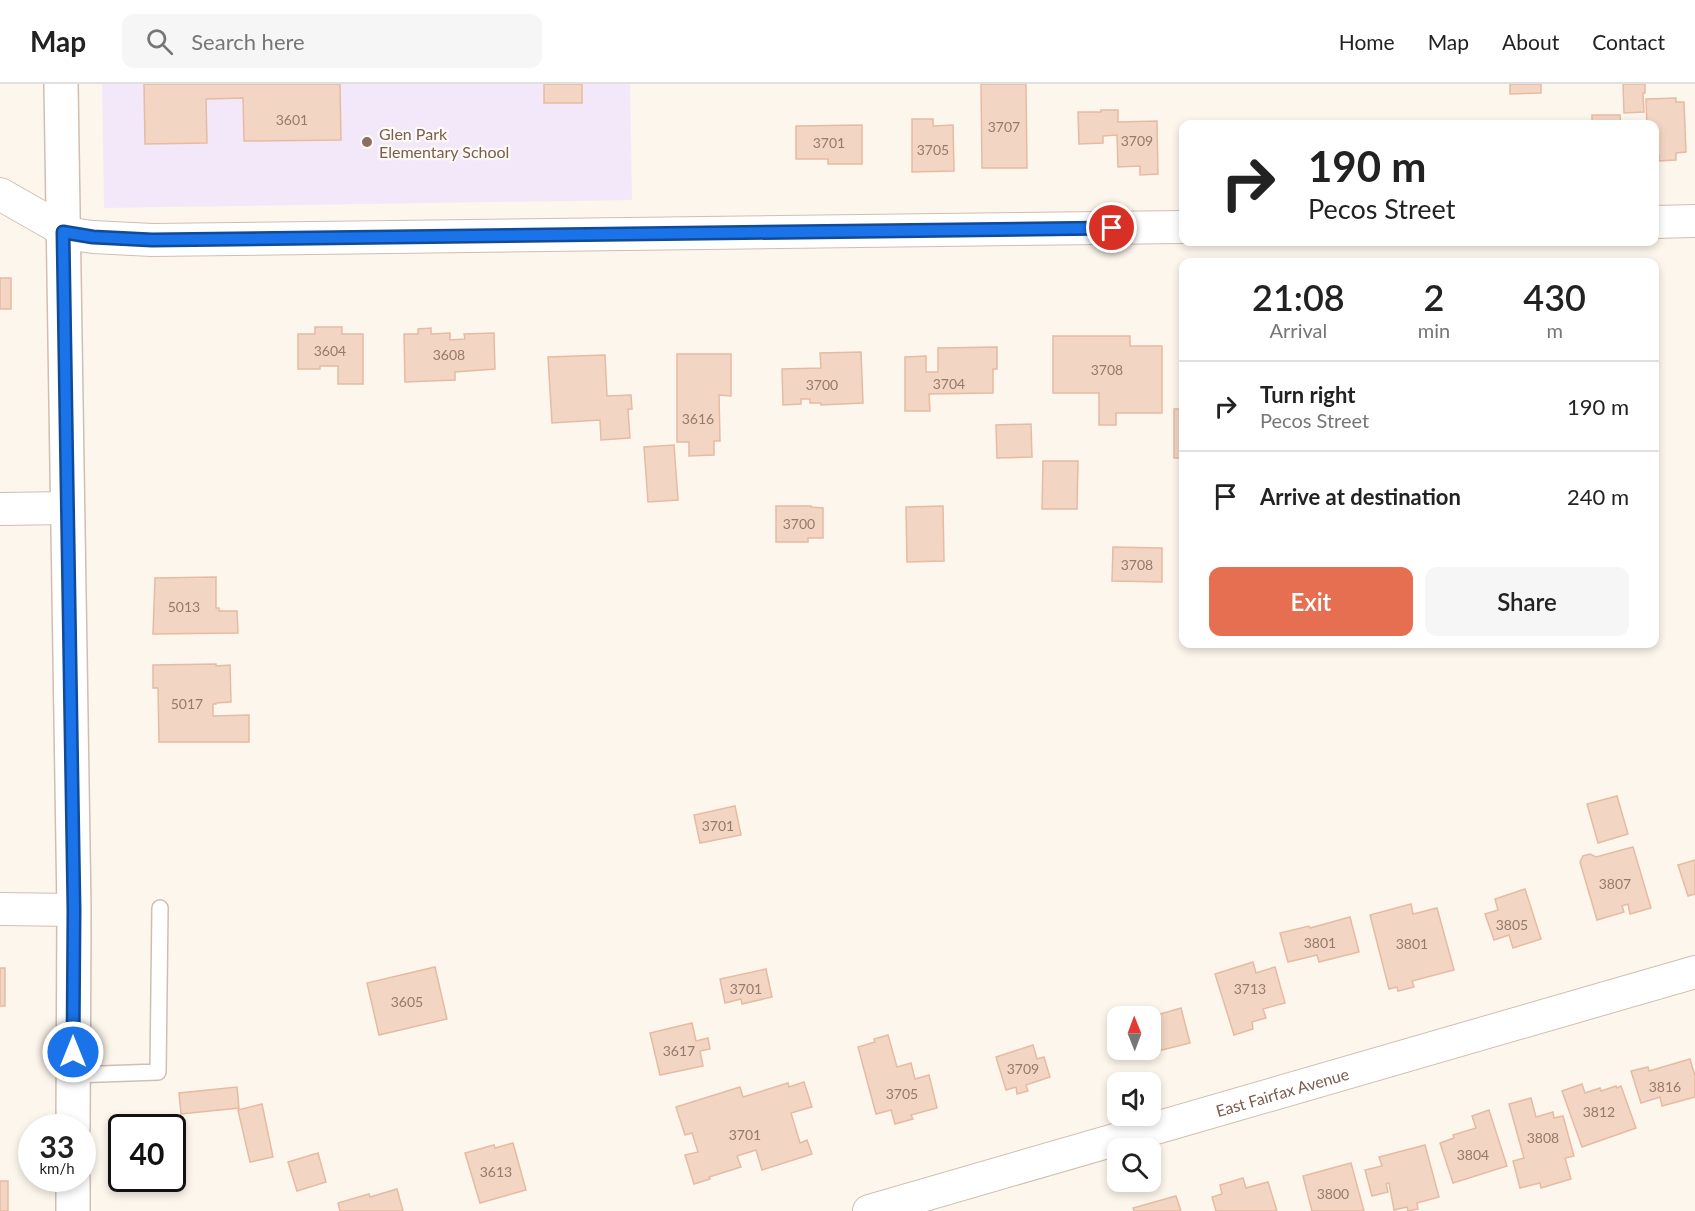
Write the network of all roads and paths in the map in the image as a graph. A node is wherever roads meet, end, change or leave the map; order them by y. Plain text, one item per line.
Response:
1 (61, 84) edge
2 (0, 194) edge
3 (1695, 221) edge
4 (1659, 222) edge
5 (1179, 227) edge
6 (63, 232) junction
7 (67, 508) junction
8 (0, 509) edge
9 (160, 908) dead end
10 (0, 909) edge
11 (74, 910) junction
12 (1695, 972) edge
13 (73, 1075) junction
14 (73, 1114) edge
15 (73, 1192) edge
16 (73, 1211) edge
17 (869, 1211) edge

1 - 6 street
2 - 6 street
3 - 4 street
5 - 6 street
6 - 7 street
7 - 8 street
7 - 11 street
9 - 13 lane
10 - 11 street
11 - 13 street
12 - 17 street, East Fairfax Avenue
13 - 14 street
15 - 16 street

